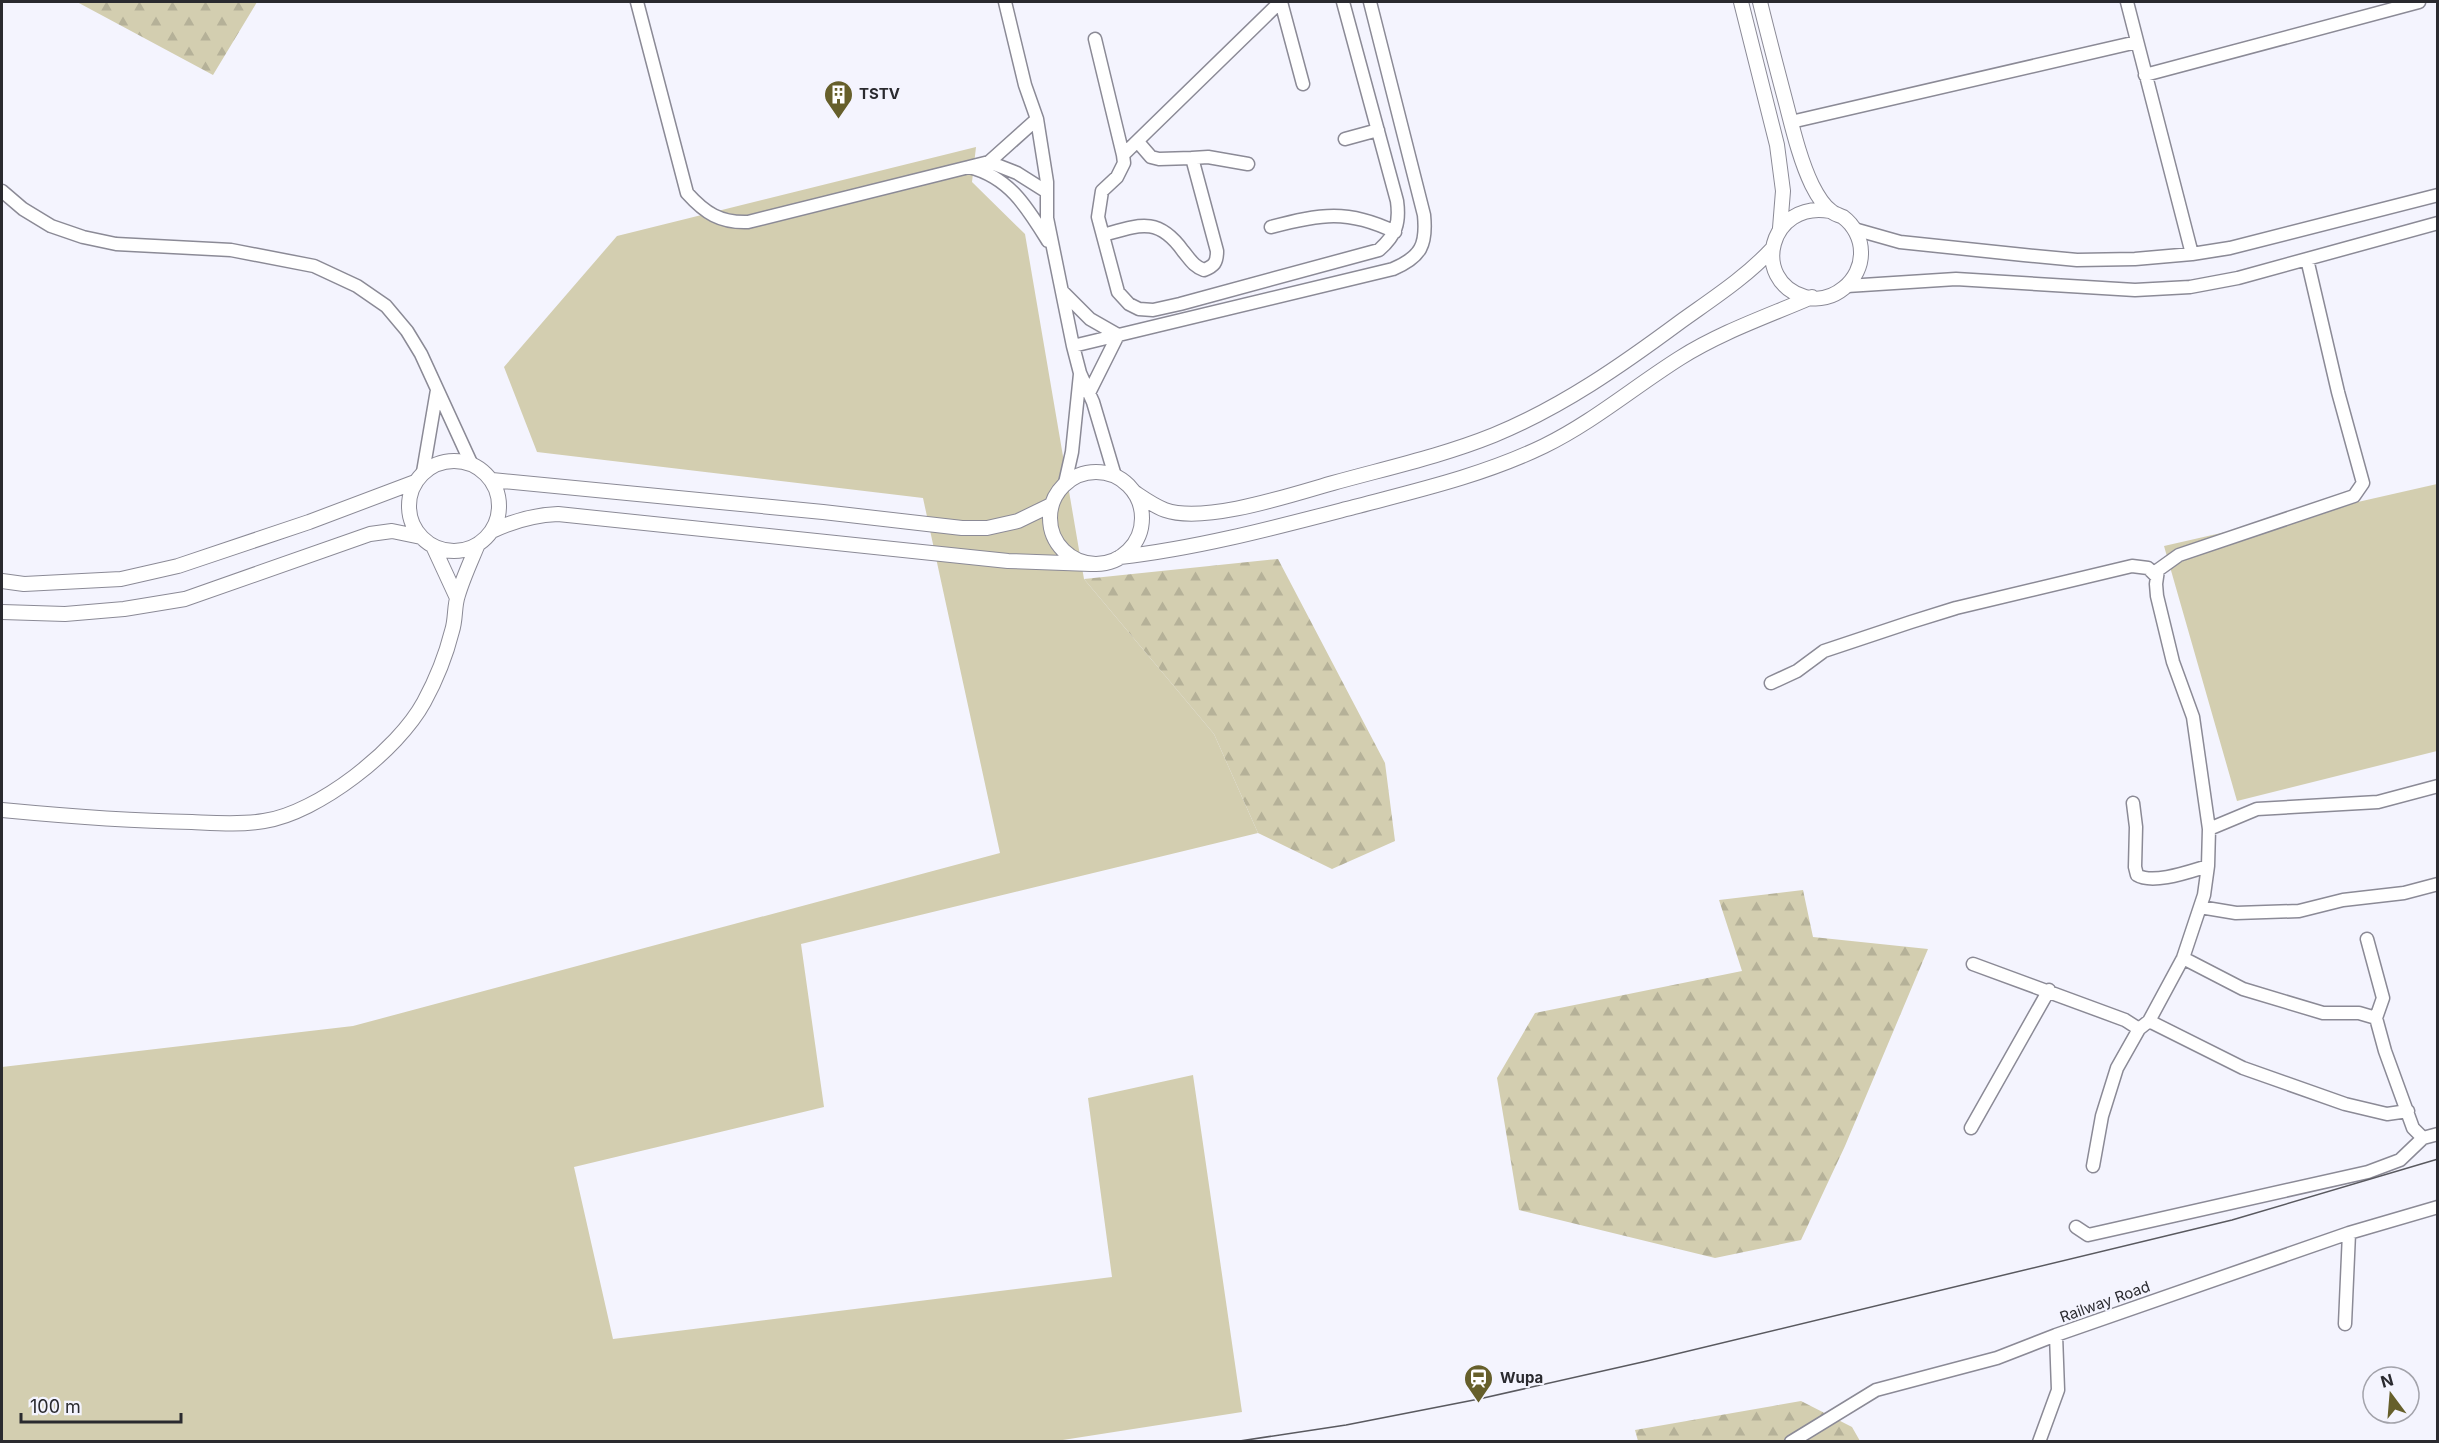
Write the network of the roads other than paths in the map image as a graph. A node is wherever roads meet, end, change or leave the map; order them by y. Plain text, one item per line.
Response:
1 (637, 2) edge
2 (1005, 2) edge
3 (1280, 2) edge
4 (1343, 2) edge
5 (1370, 2) edge
6 (1741, 2) edge
7 (1760, 2) edge
8 (2127, 2) edge
9 (2419, 2) edge
10 (1095, 39) dead end
11 (2137, 42) junction
12 (2145, 75) junction
13 (1303, 84) dead end
14 (1038, 119) junction
15 (1791, 122) junction
16 (1378, 130) junction
17 (1345, 139) dead end
18 (1138, 142) junction
19 (1123, 155) junction
20 (1192, 158) junction
21 (989, 162) junction
22 (1248, 164) dead end
23 (968, 167) junction
24 (2, 191) edge
25 (1047, 192) junction
26 (2438, 195) edge
27 (1830, 211) junction
28 (2438, 224) edge
29 (1271, 227) dead end
30 (1780, 228) junction
31 (1854, 229) junction
32 (1395, 232) junction
33 (1103, 235) junction
34 (1052, 248) junction
35 (1772, 249) junction
36 (2192, 254) junction
37 (2307, 259) junction
38 (1847, 286) junction
39 (1062, 291) junction
40 (1812, 297) junction
41 (1118, 335) junction
42 (1073, 346) junction
43 (1080, 373) junction
44 (437, 389) junction
45 (1089, 393) junction
46 (471, 463) junction
47 (1115, 476) junction
48 (419, 477) junction
49 (492, 480) junction
50 (1065, 483) junction
51 (1134, 492) junction
52 (1051, 505) junction
53 (492, 531) junction
54 (421, 537) junction
55 (478, 544) junction
56 (433, 546) junction
57 (1120, 557) junction
58 (1091, 564) junction
59 (2157, 577) junction
60 (2, 581) edge
61 (457, 598) junction
62 (2, 612) edge
63 (1771, 683) dead end
64 (2438, 786) edge
65 (2133, 803) dead end
66 (2, 810) edge
67 (2209, 830) junction
68 (2208, 866) junction
69 (2438, 884) edge
70 (2200, 907) junction
71 (2367, 939) dead end
72 (2183, 958) junction
73 (1973, 964) dead end
74 (2049, 990) junction
75 (2376, 1018) junction
76 (2144, 1025) junction
77 (2408, 1111) junction
78 (1971, 1128) dead end
79 (2438, 1134) edge
80 (2423, 1138) junction
81 (2093, 1167) dead end
82 (2438, 1207) edge
83 (2076, 1227) dead end
84 (2349, 1233) junction
85 (2345, 1324) dead end
86 (2056, 1335) junction
87 (1791, 1442) edge
88 (2039, 1442) edge

1 - 23 street
2 - 14 street
3 - 13 street
3 - 18 street
4 - 16 street
5 - 41 street
6 - 30 street
7 - 15 street
8 - 11 street
9 - 12 street
10 - 19 street
11 - 12 street
11 - 15 street
12 - 36 street
14 - 21 street
14 - 25 street
15 - 27 street
16 - 17 street
16 - 32 street
18 - 19 street
18 - 20 street
19 - 33 street
20 - 22 street
20 - 33 street
21 - 23 street
21 - 25 street
23 - 34 street
24 - 44 street
25 - 34 street
26 - 36 street
27 - 30 street
27 - 31 street
28 - 37 street
29 - 32 street
30 - 35 street
31 - 36 street
31 - 38 street
32 - 33 street
34 - 39 street
35 - 40 street
35 - 51 street
37 - 38 street
37 - 59 street
38 - 40 street
39 - 41 street
39 - 42 street
40 - 57 street
41 - 42 street
41 - 45 street
42 - 43 street
43 - 45 street
43 - 50 street
44 - 46 street
44 - 48 street
45 - 47 street
46 - 48 street
46 - 49 street
47 - 50 street
47 - 51 street
48 - 54 street
48 - 60 street
49 - 52 street
49 - 53 street
50 - 52 street
51 - 57 street
52 - 58 street
53 - 55 street
53 - 58 street
54 - 56 street
54 - 62 street
55 - 56 street
55 - 61 street
56 - 61 street
57 - 58 street
59 - 63 street
59 - 67 street
61 - 66 street
64 - 67 street
65 - 68 street
67 - 68 street
68 - 70 street
69 - 70 street
70 - 72 street
71 - 75 street
72 - 75 street
72 - 76 street
73 - 74 street
74 - 76 street
74 - 78 street
75 - 77 street
76 - 77 street
76 - 81 street
77 - 80 street
79 - 80 street
80 - 83 street
82 - 84 street, Railway Road
84 - 85 street
84 - 86 street, Railway Road
86 - 87 street, Railway Road
86 - 88 street

